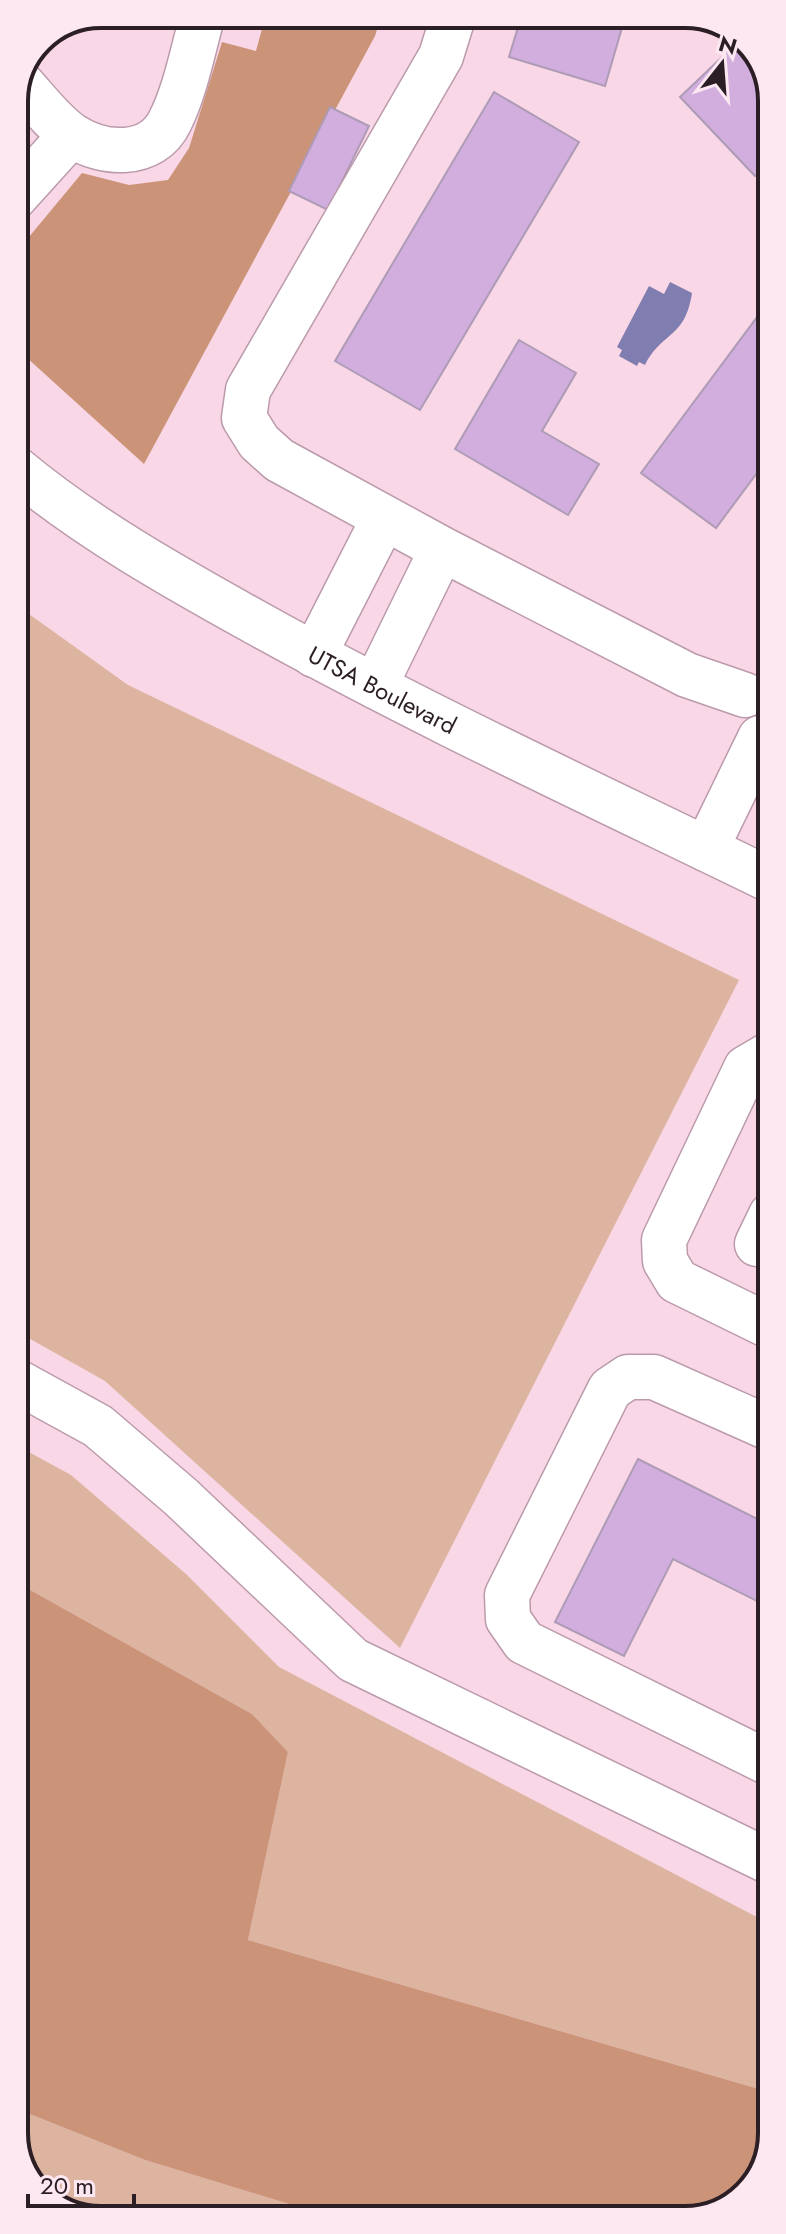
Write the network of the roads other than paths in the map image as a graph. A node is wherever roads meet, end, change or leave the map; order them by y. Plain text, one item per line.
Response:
1 (199, 28) edge
2 (450, 28) edge
3 (29, 91) edge
4 (71, 135) junction
5 (28, 183) edge
6 (28, 479) edge
7 (384, 518) junction
8 (442, 549) junction
9 (314, 655) junction
10 (375, 686) junction
11 (757, 687) edge
12 (758, 734) edge
13 (758, 753) edge
14 (706, 849) junction
15 (758, 874) edge
16 (758, 1061) edge
17 (758, 1321) edge
18 (28, 1388) edge
19 (758, 1423) edge
20 (758, 1758) edge
21 (758, 1856) edge

1 - 4 main road
2 - 7 main road
3 - 4 main road
4 - 5 main road
6 - 9 main road, UTSA Boulevard
7 - 8 main road
7 - 9 main road
8 - 10 main road
8 - 11 main road
9 - 10 main road, UTSA Boulevard
10 - 14 main road, UTSA Boulevard
11 - 12 main road
13 - 14 main road
14 - 15 main road, UTSA Boulevard
16 - 17 main road
18 - 21 main road
19 - 20 main road

